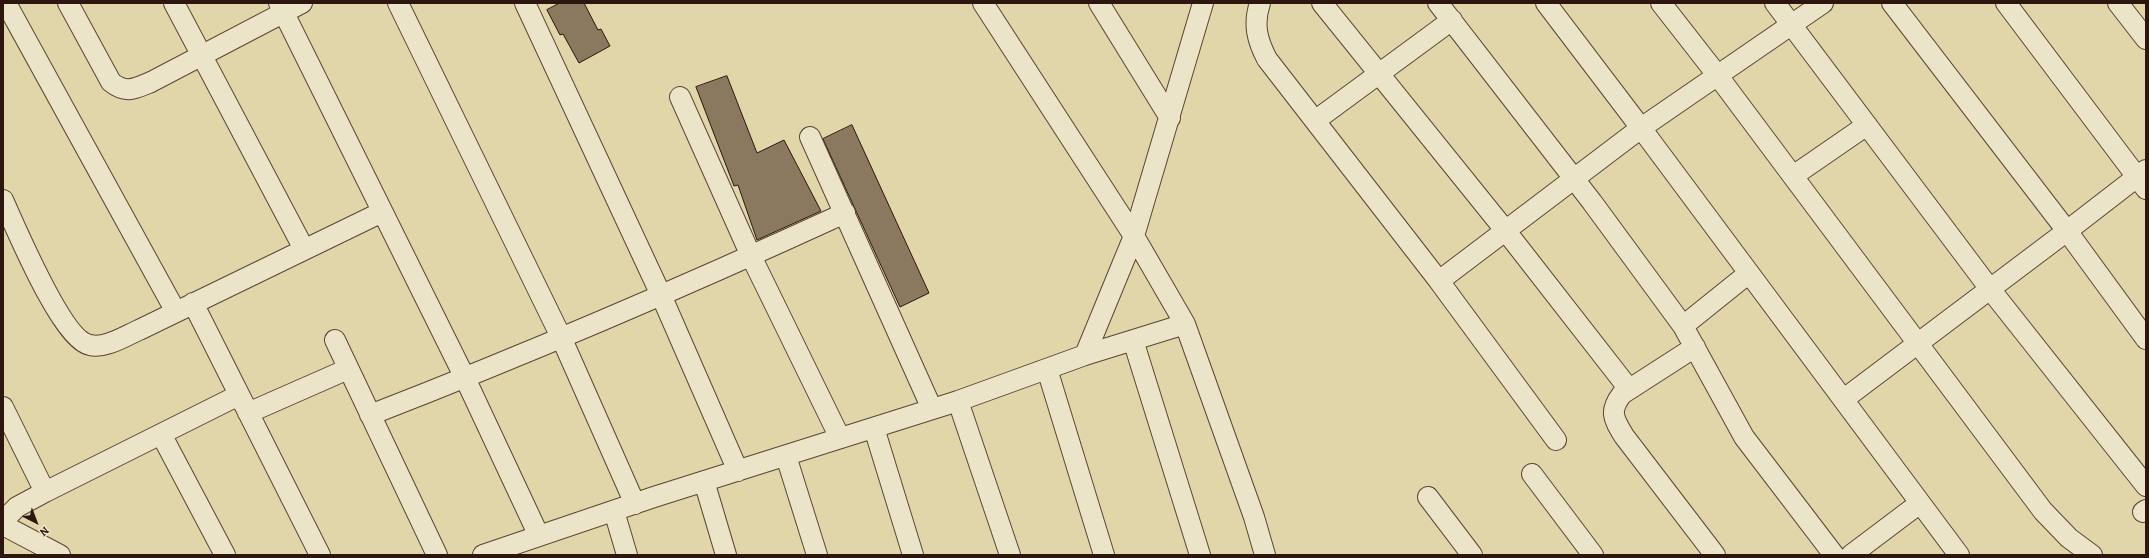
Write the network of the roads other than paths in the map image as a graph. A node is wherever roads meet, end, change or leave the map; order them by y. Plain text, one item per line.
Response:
1 (6, 3) edge
2 (68, 3) edge
3 (174, 3) edge
4 (302, 3) edge
5 (398, 3) edge
6 (525, 3) edge
7 (983, 3) edge
8 (1099, 3) edge
9 (1203, 3) edge
10 (1260, 3) edge
11 (1322, 3) edge
12 (1438, 3) edge
13 (1546, 3) edge
14 (1661, 3) edge
15 (1775, 3) edge
16 (1823, 3) edge
17 (1892, 3) edge
18 (2006, 3) edge
19 (2118, 3) edge
20 (281, 8) edge
21 (1452, 20) junction
22 (1792, 25) junction
23 (2146, 39) edge
24 (201, 56) junction
25 (1379, 74) junction
26 (1718, 76) junction
27 (680, 97) dead end
28 (1170, 118) junction
29 (1316, 120) junction
30 (1867, 125) junction
31 (1641, 128) junction
32 (810, 138) dead end
33 (1793, 176) junction
34 (1574, 179) junction
35 (2143, 179) edge
36 (3, 200) edge
37 (382, 212) junction
38 (844, 213) junction
39 (1505, 230) junction
40 (2067, 231) junction
41 (1134, 236) junction
42 (304, 249) junction
43 (751, 256) junction
44 (1749, 273) junction
45 (1439, 281) junction
46 (1990, 289) junction
47 (661, 295) junction
48 (185, 307) junction
49 (1185, 324) junction
50 (1683, 326) junction
51 (561, 337) junction
52 (2146, 339) edge
53 (335, 340) dead end
54 (1133, 340) junction
55 (1918, 344) junction
56 (1695, 346) junction
57 (1085, 355) junction
58 (348, 369) junction
59 (1047, 369) junction
60 (465, 378) junction
61 (1629, 389) junction
62 (239, 395) junction
63 (1844, 399) junction
64 (958, 401) junction
65 (932, 409) junction
66 (248, 413) junction
67 (370, 415) junction
68 (5, 417) edge
69 (874, 428) junction
70 (161, 434) junction
71 (840, 438) junction
72 (1556, 440) dead end
73 (786, 456) junction
74 (738, 471) junction
75 (1532, 474) dead end
76 (704, 481) junction
77 (2146, 486) edge
78 (45, 492) junction
79 (1428, 497) dead end
80 (1920, 503) junction
81 (635, 504) junction
82 (614, 511) junction
83 (3, 521) edge
84 (3, 525) edge
85 (528, 545) edge
86 (60, 555) edge
87 (226, 555) edge
88 (320, 555) edge
89 (437, 555) edge
90 (483, 555) edge
91 (627, 555) edge
92 (726, 555) edge
93 (816, 555) edge
94 (913, 555) edge
95 (1010, 555) edge
96 (1104, 555) edge
97 (1200, 555) edge
98 (1265, 555) edge
99 (1472, 555) edge
100 (1593, 555) edge
101 (1715, 555) edge
102 (1834, 555) edge
103 (1851, 555) edge
104 (1959, 555) edge
105 (2092, 555) edge

1 - 48 street
2 - 24 street
3 - 24 street
4 - 20 street
5 - 51 street
6 - 47 street
7 - 41 street
8 - 28 street
9 - 28 street
10 - 29 street
11 - 25 street
12 - 21 street
13 - 31 street
14 - 26 street
15 - 22 street
16 - 22 street
17 - 40 street
18 - 35 street
19 - 23 street
20 - 24 street
20 - 37 street
21 - 25 street
21 - 34 street
22 - 26 street
22 - 30 street
24 - 42 street
25 - 29 street
25 - 39 street
26 - 31 street
26 - 33 street
27 - 43 street
28 - 41 street
29 - 45 street
30 - 33 street
30 - 46 street
31 - 34 street
31 - 44 street
32 - 38 street
33 - 55 street
34 - 39 street
34 - 50 street
35 - 40 street
36 - 48 street
37 - 42 street
37 - 60 street
38 - 43 street
38 - 65 street
39 - 45 street
39 - 61 street
40 - 46 street
40 - 52 street
41 - 49 street
41 - 57 street
42 - 48 street
43 - 47 street
43 - 71 street
44 - 50 street
44 - 63 street
45 - 72 street
46 - 55 street
46 - 77 street
47 - 51 street
47 - 74 street
48 - 62 street
49 - 54 street
49 - 98 street
50 - 56 street
51 - 60 street
51 - 81 street
53 - 58 street
54 - 57 street
54 - 97 street
55 - 63 street
55 - 105 street
56 - 61 street
56 - 102 street
57 - 59 street
58 - 66 street
58 - 67 street
59 - 64 street
59 - 96 street
60 - 67 street
60 - 85 street
61 - 101 street
62 - 66 street
62 - 70 street
63 - 80 street
64 - 65 street
64 - 95 street
65 - 69 street
66 - 88 street
67 - 89 street
68 - 78 street
69 - 71 street
69 - 94 street
70 - 78 street
70 - 87 street
71 - 73 street
73 - 74 street
73 - 93 street
74 - 76 street
75 - 100 street
76 - 81 street
76 - 92 street
78 - 83 street
79 - 99 street
80 - 103 street
80 - 104 street
81 - 82 street
82 - 85 street
82 - 91 street
84 - 86 street
85 - 90 street

